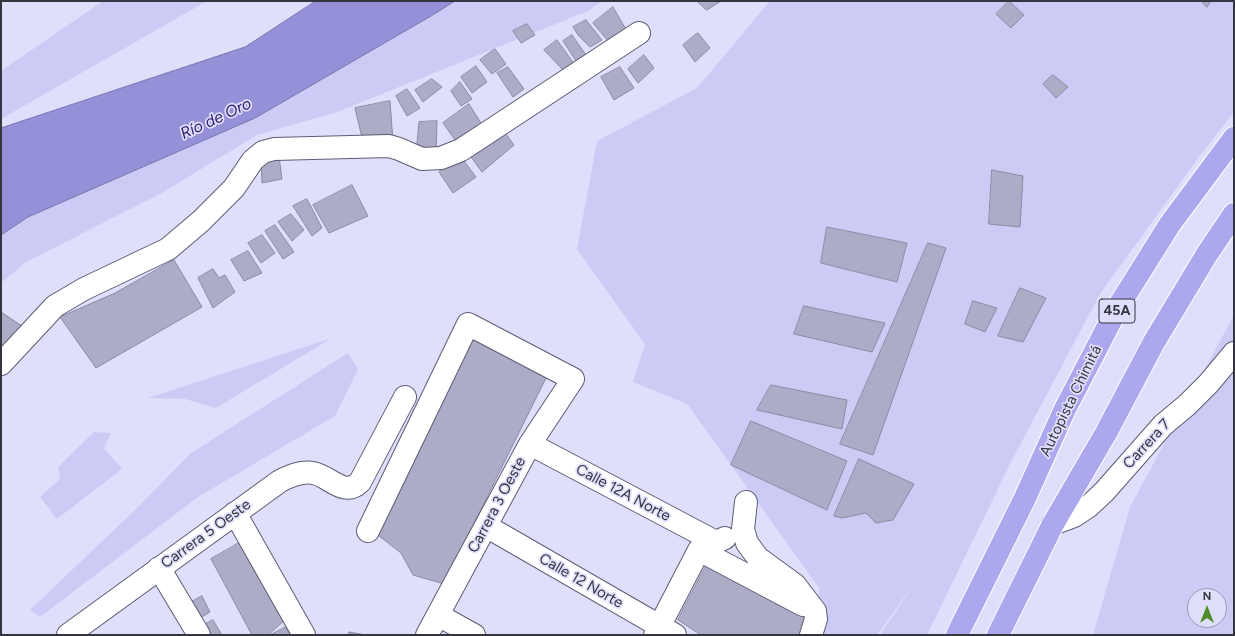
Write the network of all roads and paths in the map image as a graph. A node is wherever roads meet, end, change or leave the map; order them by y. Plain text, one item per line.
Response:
1 (639, 33) dead end
2 (1234, 138) edge
3 (1234, 214) edge
4 (1234, 353) edge
5 (1, 364) edge
6 (405, 397) dead end
7 (530, 444) junction
8 (746, 502) dead end
9 (235, 513) junction
10 (1053, 524) junction
11 (486, 526) junction
12 (743, 529) junction
13 (368, 531) dead end
14 (708, 546) junction
15 (159, 568) junction
16 (815, 611) junction
17 (438, 615) junction
18 (78, 632) edge
19 (663, 632) edge
20 (199, 635) edge
21 (304, 635) edge
22 (427, 635) edge
23 (474, 635) edge
24 (811, 635) edge
25 (957, 635) edge
26 (998, 635) edge

1 - 5 street
2 - 25 highway, Autopista Chimitá / 45A
3 - 10 highway
4 - 10 street, Carrera 7
6 - 9 street, Carrera 5 Oeste
7 - 11 street, Carrera 3 Oeste
7 - 13 street, Carrera 3 Oeste
7 - 14 street, Calle 12A Norte
8 - 12 street
9 - 15 street, Carrera 5 Oeste
9 - 21 street
10 - 26 highway
11 - 17 street, Carrera 3 Oeste
11 - 19 street, Calle 12 Norte
12 - 14 street
12 - 16 street
14 - 16 street, Calle 12A Norte
14 - 19 street
15 - 18 street, Carrera 5 Oeste
15 - 20 street
16 - 24 street
17 - 22 street, Carrera 3 Oeste
17 - 23 street

